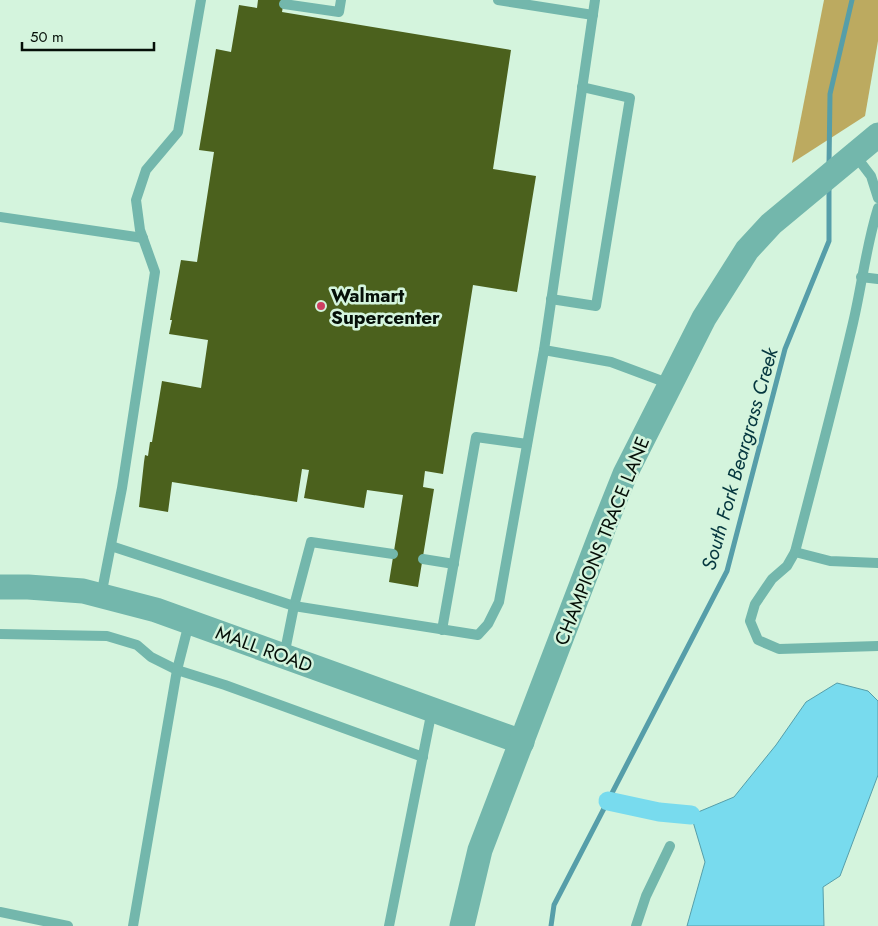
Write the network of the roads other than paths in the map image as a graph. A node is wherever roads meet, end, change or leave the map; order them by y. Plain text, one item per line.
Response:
1 (201, 0) edge
2 (342, 0) edge
3 (498, 0) edge
4 (595, 0) edge
5 (284, 4) dead end
6 (593, 15) junction
7 (582, 87) junction
8 (878, 135) edge
9 (846, 161) junction
10 (878, 198) edge
11 (878, 208) edge
12 (0, 216) edge
13 (144, 238) junction
14 (873, 242) edge
15 (861, 277) junction
16 (878, 279) edge
17 (551, 299) junction
18 (544, 350) junction
19 (670, 384) junction
20 (527, 444) junction
21 (111, 546) junction
22 (795, 552) junction
23 (393, 554) dead end
24 (423, 559) dead end
25 (878, 562) edge
26 (454, 564) junction
27 (0, 587) edge
28 (102, 596) junction
29 (294, 606) junction
30 (190, 622) junction
31 (442, 630) junction
32 (0, 634) edge
33 (878, 646) edge
34 (284, 656) junction
35 (178, 670) junction
36 (432, 710) junction
37 (522, 742) junction
38 (423, 757) junction
39 (670, 846) dead end
40 (0, 912) edge
41 (68, 926) edge
42 (133, 926) edge
43 (389, 926) edge
44 (462, 926) edge
45 (636, 926) edge

1 - 13 lane
2 - 5 lane
3 - 6 lane
4 - 6 lane
6 - 7 lane
7 - 17 lane
7 - 17 lane
8 - 9 street, CHAMPIONS TRACE LANE
9 - 10 lane
9 - 19 street, CHAMPIONS TRACE LANE
11 - 14 lane
12 - 13 lane
13 - 21 lane
14 - 15 lane
15 - 16 lane
15 - 22 lane
17 - 18 lane
18 - 19 lane
18 - 20 lane
19 - 37 street, CHAMPIONS TRACE LANE
20 - 26 lane
20 - 31 lane
21 - 28 lane
21 - 29 lane
22 - 25 lane
22 - 33 lane
23 - 29 lane
24 - 26 lane
26 - 31 lane
27 - 28 street, MALL ROAD
28 - 30 street, MALL ROAD
29 - 31 lane
29 - 34 lane
30 - 34 street, MALL ROAD
30 - 35 lane
32 - 35 lane
34 - 36 street, MALL ROAD
35 - 38 lane
35 - 42 lane
36 - 37 street, MALL ROAD
36 - 38 lane
37 - 44 street, CHAMPIONS TRACE LANE
38 - 43 lane
39 - 45 lane
40 - 41 lane

